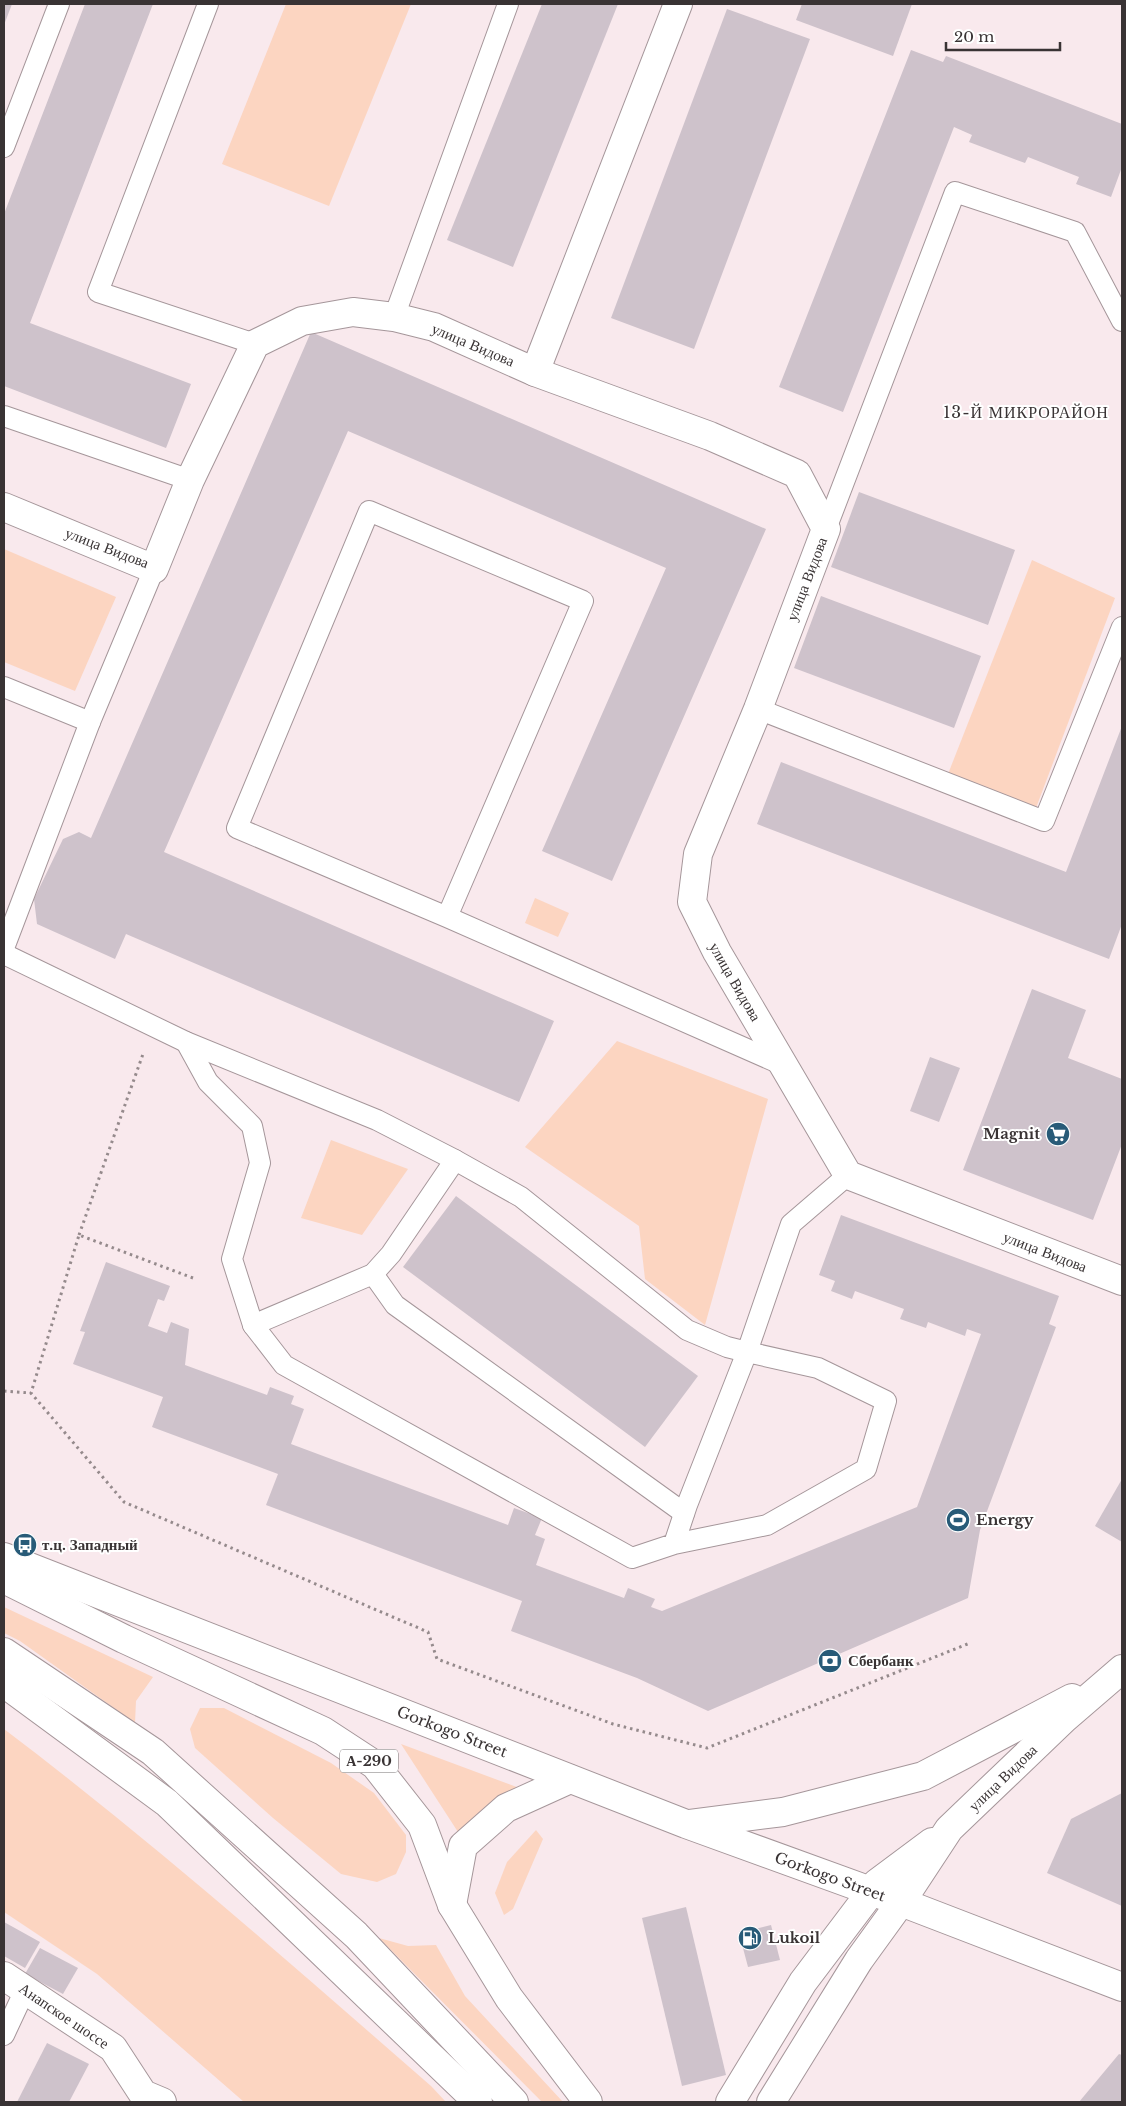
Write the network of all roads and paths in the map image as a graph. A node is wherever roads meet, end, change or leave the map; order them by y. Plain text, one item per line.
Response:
1 (59, 4) edge
2 (208, 4) edge
3 (508, 4) edge
4 (678, 4) edge
5 (4, 147) edge
6 (394, 317) junction
7 (1122, 321) edge
8 (255, 344) junction
9 (535, 372) junction
10 (4, 416) edge
11 (190, 480) junction
12 (4, 507) edge
13 (826, 529) junction
14 (154, 568) junction
15 (1122, 627) edge
16 (4, 687) edge
17 (758, 709) junction
18 (90, 722) junction
19 (447, 917) junction
20 (4, 948) edge
21 (4, 954) edge
22 (154, 1026) junction
23 (186, 1042) junction
24 (783, 1065) junction
25 (456, 1160) junction
26 (848, 1175) junction
27 (79, 1235) junction
28 (373, 1274) junction
29 (192, 1278) dead end
30 (1122, 1281) edge
31 (253, 1325) junction
32 (746, 1352) junction
33 (4, 1392) edge
34 (31, 1393) junction
35 (684, 1513) junction
36 (674, 1544) junction
37 (4, 1557) edge
38 (4, 1579) edge
39 (970, 1643) dead end
40 (4, 1652) edge
41 (1117, 1674) edge
42 (4, 1683) edge
43 (570, 1778) junction
44 (686, 1824) junction
45 (949, 1829) junction
46 (871, 1892) junction
47 (901, 1902) junction
48 (452, 1905) junction
49 (15, 1982) edge
50 (1122, 1987) edge
51 (4, 2034) edge
52 (148, 2099) edge
53 (478, 2102) edge
54 (514, 2102) edge
55 (588, 2102) edge
56 (730, 2102) edge
57 (771, 2102) edge

1 - 5 lane
2 - 8 lane
3 - 6 lane
4 - 9 main road
6 - 8 main road, улица Видова
6 - 9 main road, улица Видова
7 - 13 lane
8 - 11 main road, улица Видова
9 - 13 main road, улица Видова
10 - 11 lane
11 - 14 main road, улица Видова
12 - 14 main road, улица Видова
13 - 17 main road, улица Видова
14 - 18 lane
15 - 17 lane
16 - 18 lane
17 - 24 main road, улица Видова
18 - 20 lane
19 - 19 lane
19 - 24 lane
21 - 22 lane
22 - 23 lane
22 - 27 path
23 - 25 lane
23 - 31 lane
24 - 26 main road, улица Видова
25 - 28 lane
25 - 32 lane
26 - 30 main road, улица Видова
26 - 32 lane
27 - 29 path
27 - 34 path
28 - 31 lane
28 - 35 lane
31 - 36 lane
32 - 35 lane
32 - 36 lane
33 - 34 path
34 - 39 path
35 - 36 lane
37 - 43 main road, Gorkogo Street
38 - 48 main road, А-290
40 - 54 main road
41 - 44 main road
41 - 45 main road, улица Видова
42 - 53 main road
43 - 44 main road, Gorkogo Street
43 - 48 main road
44 - 46 main road, Gorkogo Street
45 - 46 main road
45 - 47 main road, улица Видова
46 - 47 main road, Gorkogo Street
46 - 56 main road
47 - 50 main road, Gorkogo Street
47 - 57 main road, улица Видова
48 - 55 main road, А-290
49 - 51 lane
49 - 52 main road, Анапское шоссе

